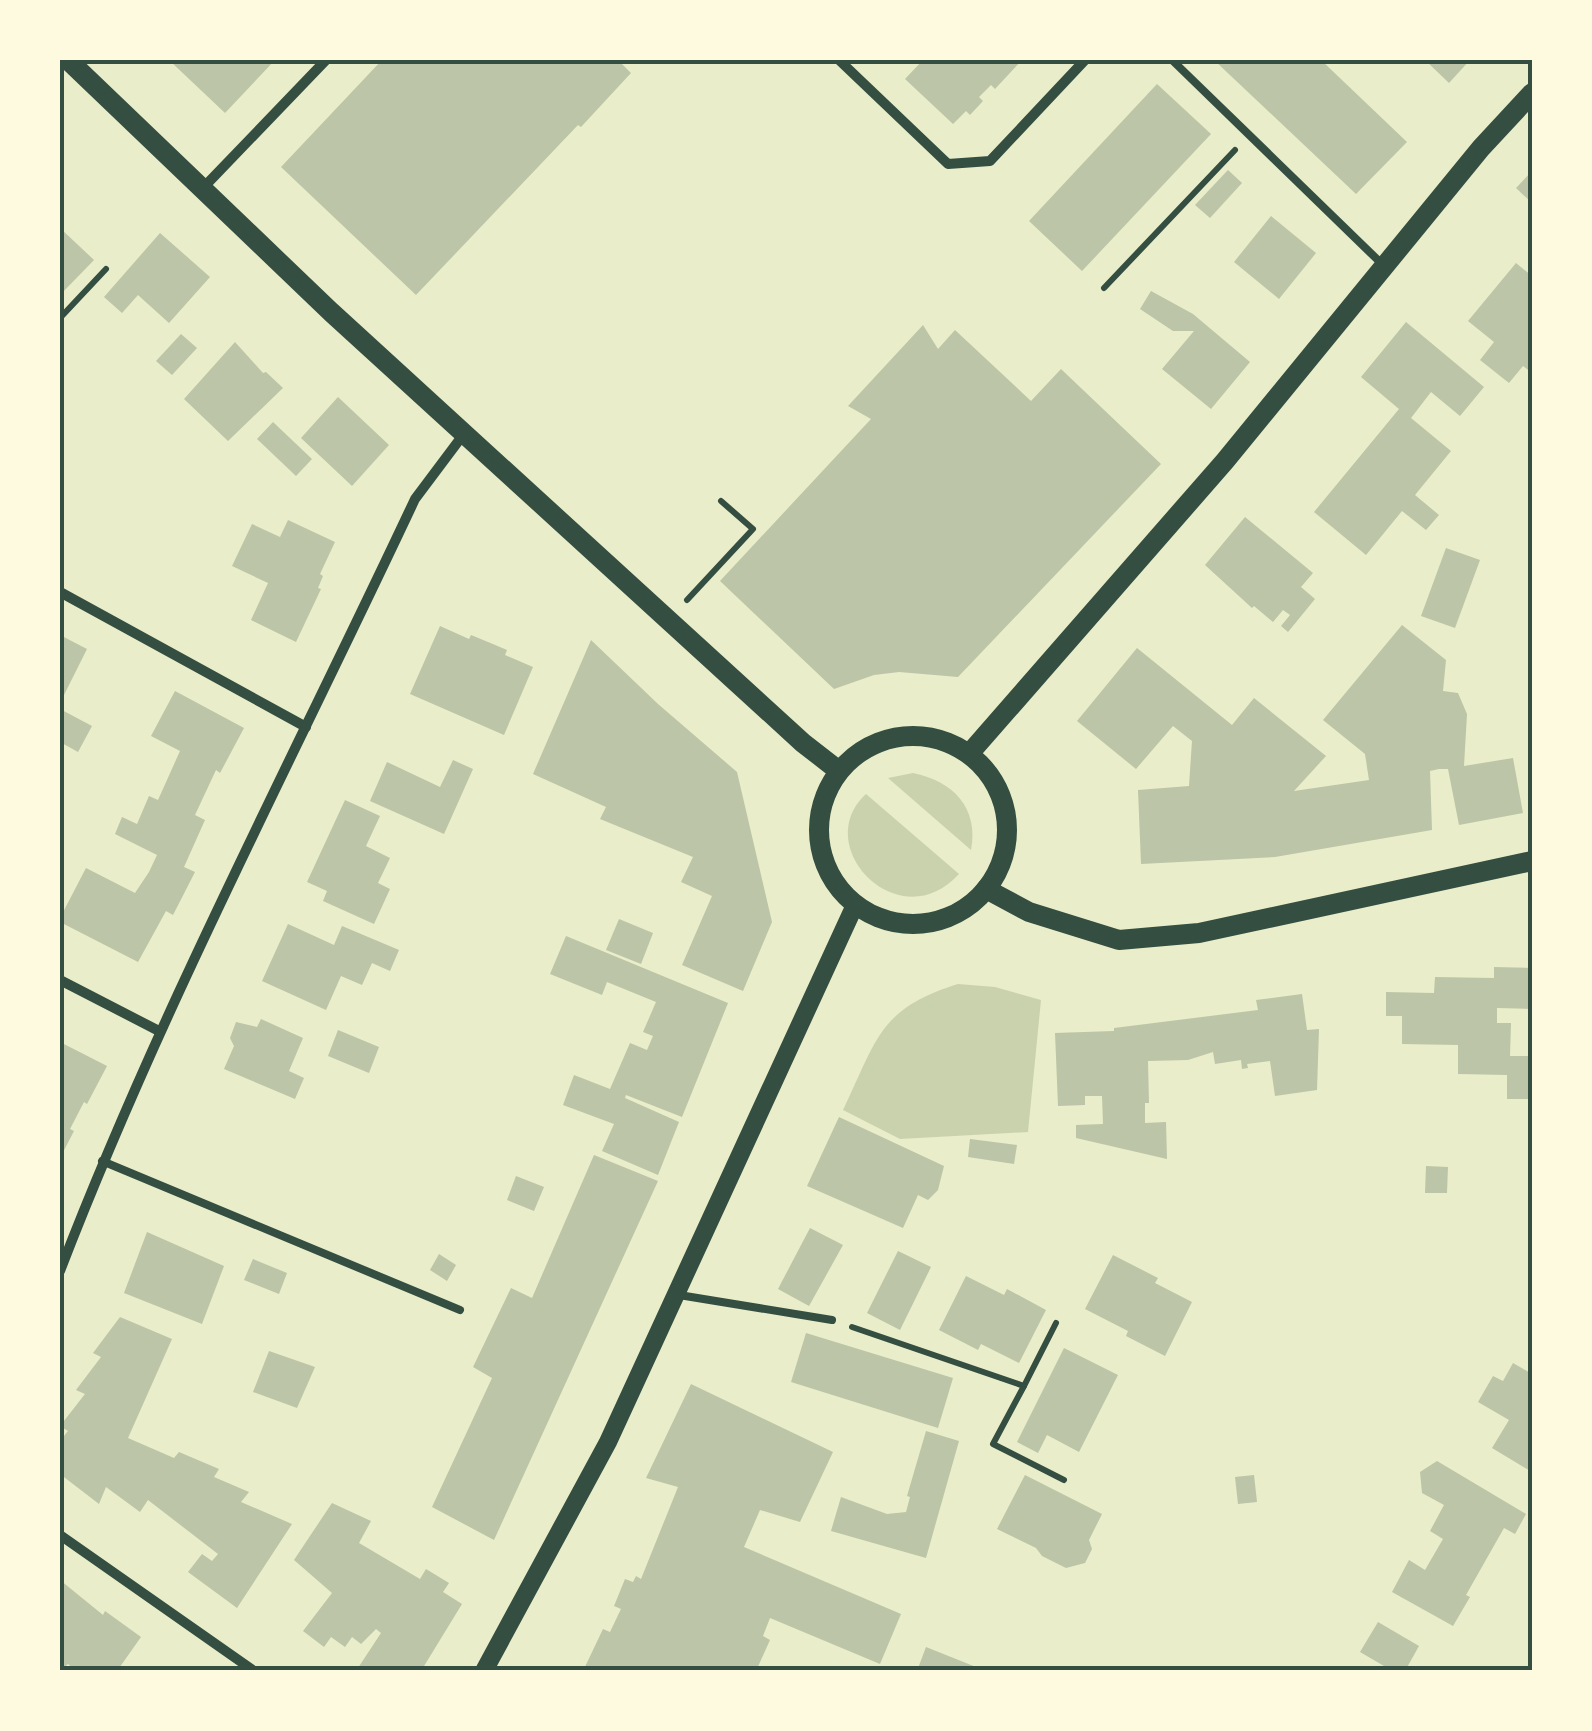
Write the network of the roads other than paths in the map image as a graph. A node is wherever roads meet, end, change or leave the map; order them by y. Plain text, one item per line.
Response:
1 (68, 60) edge
2 (326, 60) edge
3 (839, 60) edge
4 (1086, 60) edge
5 (1172, 60) edge
6 (1532, 93) edge
7 (203, 188) junction
8 (1384, 266) junction
9 (463, 435) junction
10 (60, 592) edge
11 (306, 726) junction
12 (969, 754) junction
13 (839, 771) junction
14 (1532, 862) edge
15 (986, 890) junction
16 (855, 905) junction
17 (60, 980) edge
18 (160, 1030) junction
19 (102, 1161) junction
20 (60, 1271) edge
21 (678, 1294) junction
22 (460, 1310) dead end
23 (832, 1320) road end
24 (60, 1535) edge
25 (254, 1671) edge
26 (484, 1671) edge

1 - 7 main road
2 - 7 street
3 - 4 street
5 - 8 lane
6 - 8 main road
7 - 9 main road
8 - 12 main road
9 - 11 street
9 - 13 main road
10 - 11 street
11 - 18 street
12 - 13 main road
12 - 15 main road
13 - 16 main road
14 - 15 main road
15 - 16 main road
16 - 21 street
17 - 18 street
18 - 19 street
19 - 20 street
19 - 22 lane
21 - 23 lane
21 - 26 street
24 - 25 street

